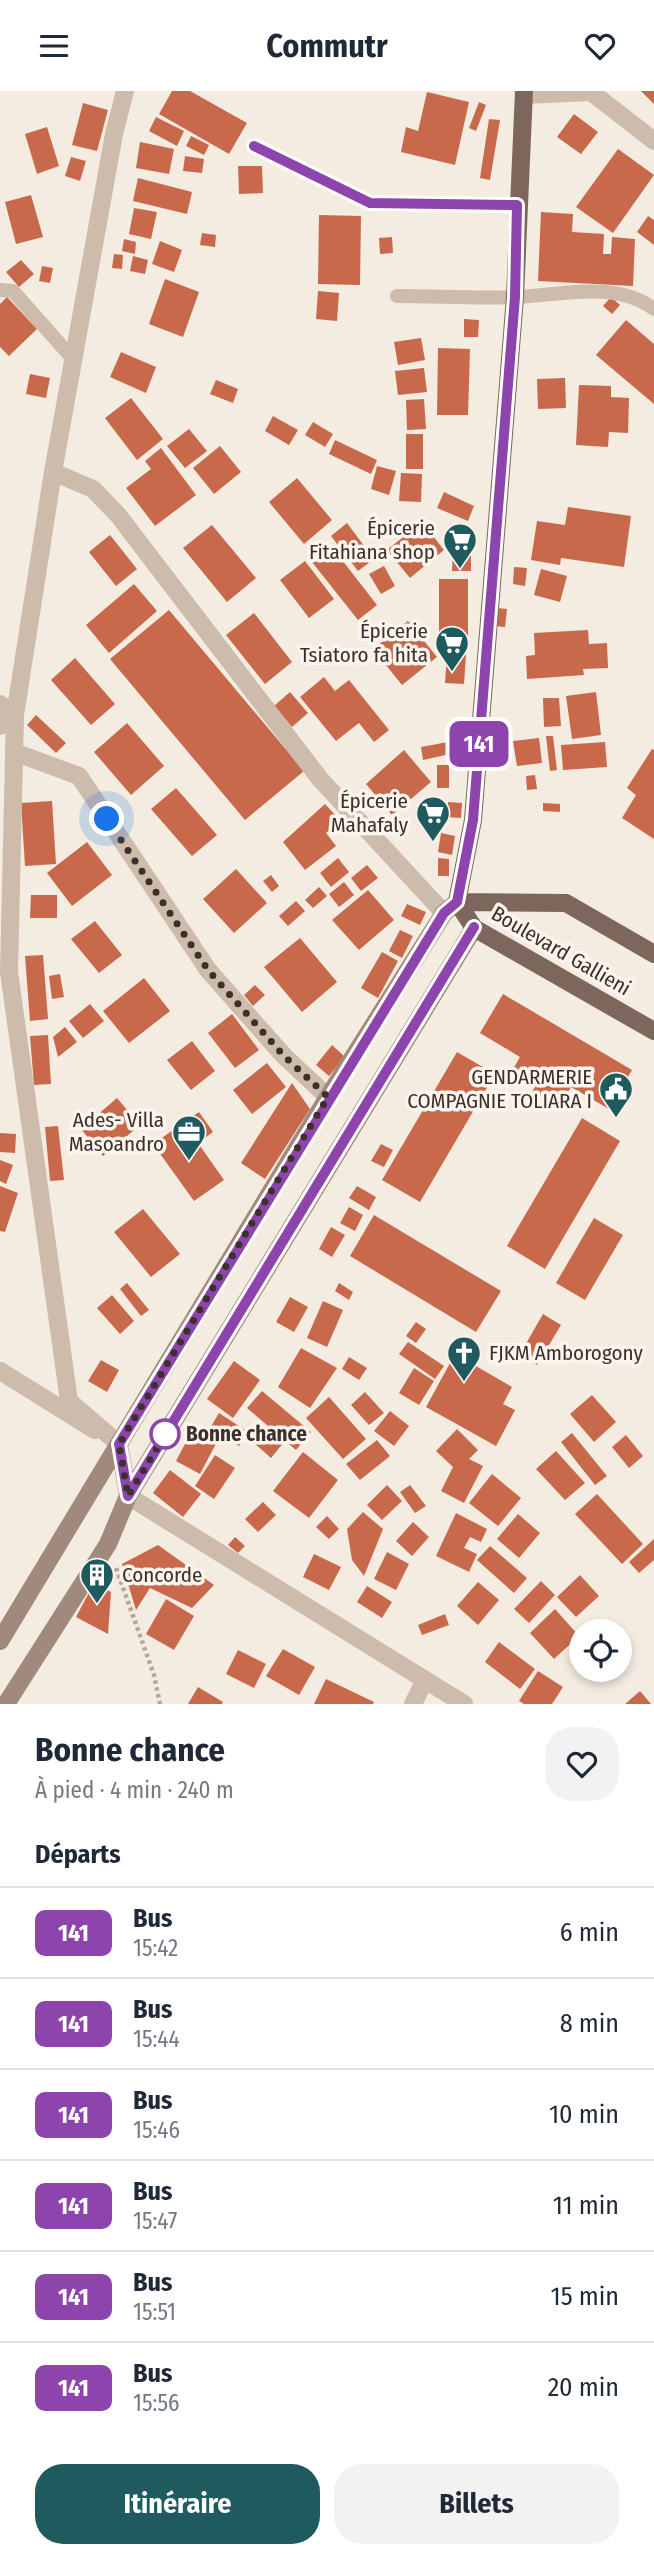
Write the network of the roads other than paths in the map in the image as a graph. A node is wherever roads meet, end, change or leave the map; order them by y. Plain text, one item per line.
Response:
1 (125, 91) edge
2 (524, 93) edge
3 (654, 141) edge
4 (254, 146) dead end
5 (517, 205) junction
6 (0, 290) edge
7 (397, 296) dead end
8 (515, 297) junction
9 (654, 309) edge
10 (74, 359) junction
11 (53, 472) junction
12 (0, 704) edge
13 (7, 720) edge
14 (14, 752) junction
15 (450, 907) junction
16 (474, 927) junction
17 (654, 954) edge
18 (654, 1031) edge
19 (328, 1097) junction
20 (0, 1371) edge
21 (119, 1444) junction
22 (128, 1496) junction
23 (0, 1641) edge
24 (425, 1680) junction
25 (6, 1704) edge
26 (413, 1704) edge
27 (464, 1704) edge

1 - 10 street
2 - 3 street
2 - 5 main road
4 - 5 lane
5 - 8 main road
6 - 10 lane
7 - 8 lane
8 - 9 lane
8 - 15 main road
10 - 11 street
11 - 13 street
11 - 15 street
12 - 13 street
13 - 14 street
14 - 19 street
14 - 21 street
15 - 16 main road, Boulevard Gallieni
15 - 17 main road, Boulevard Gallieni
15 - 19 main road
16 - 18 main road, Boulevard Gallieni
16 - 22 main road
19 - 21 main road
20 - 21 street
21 - 22 street
21 - 23 main road
22 - 24 street
22 - 25 main road
24 - 26 street
24 - 27 street

